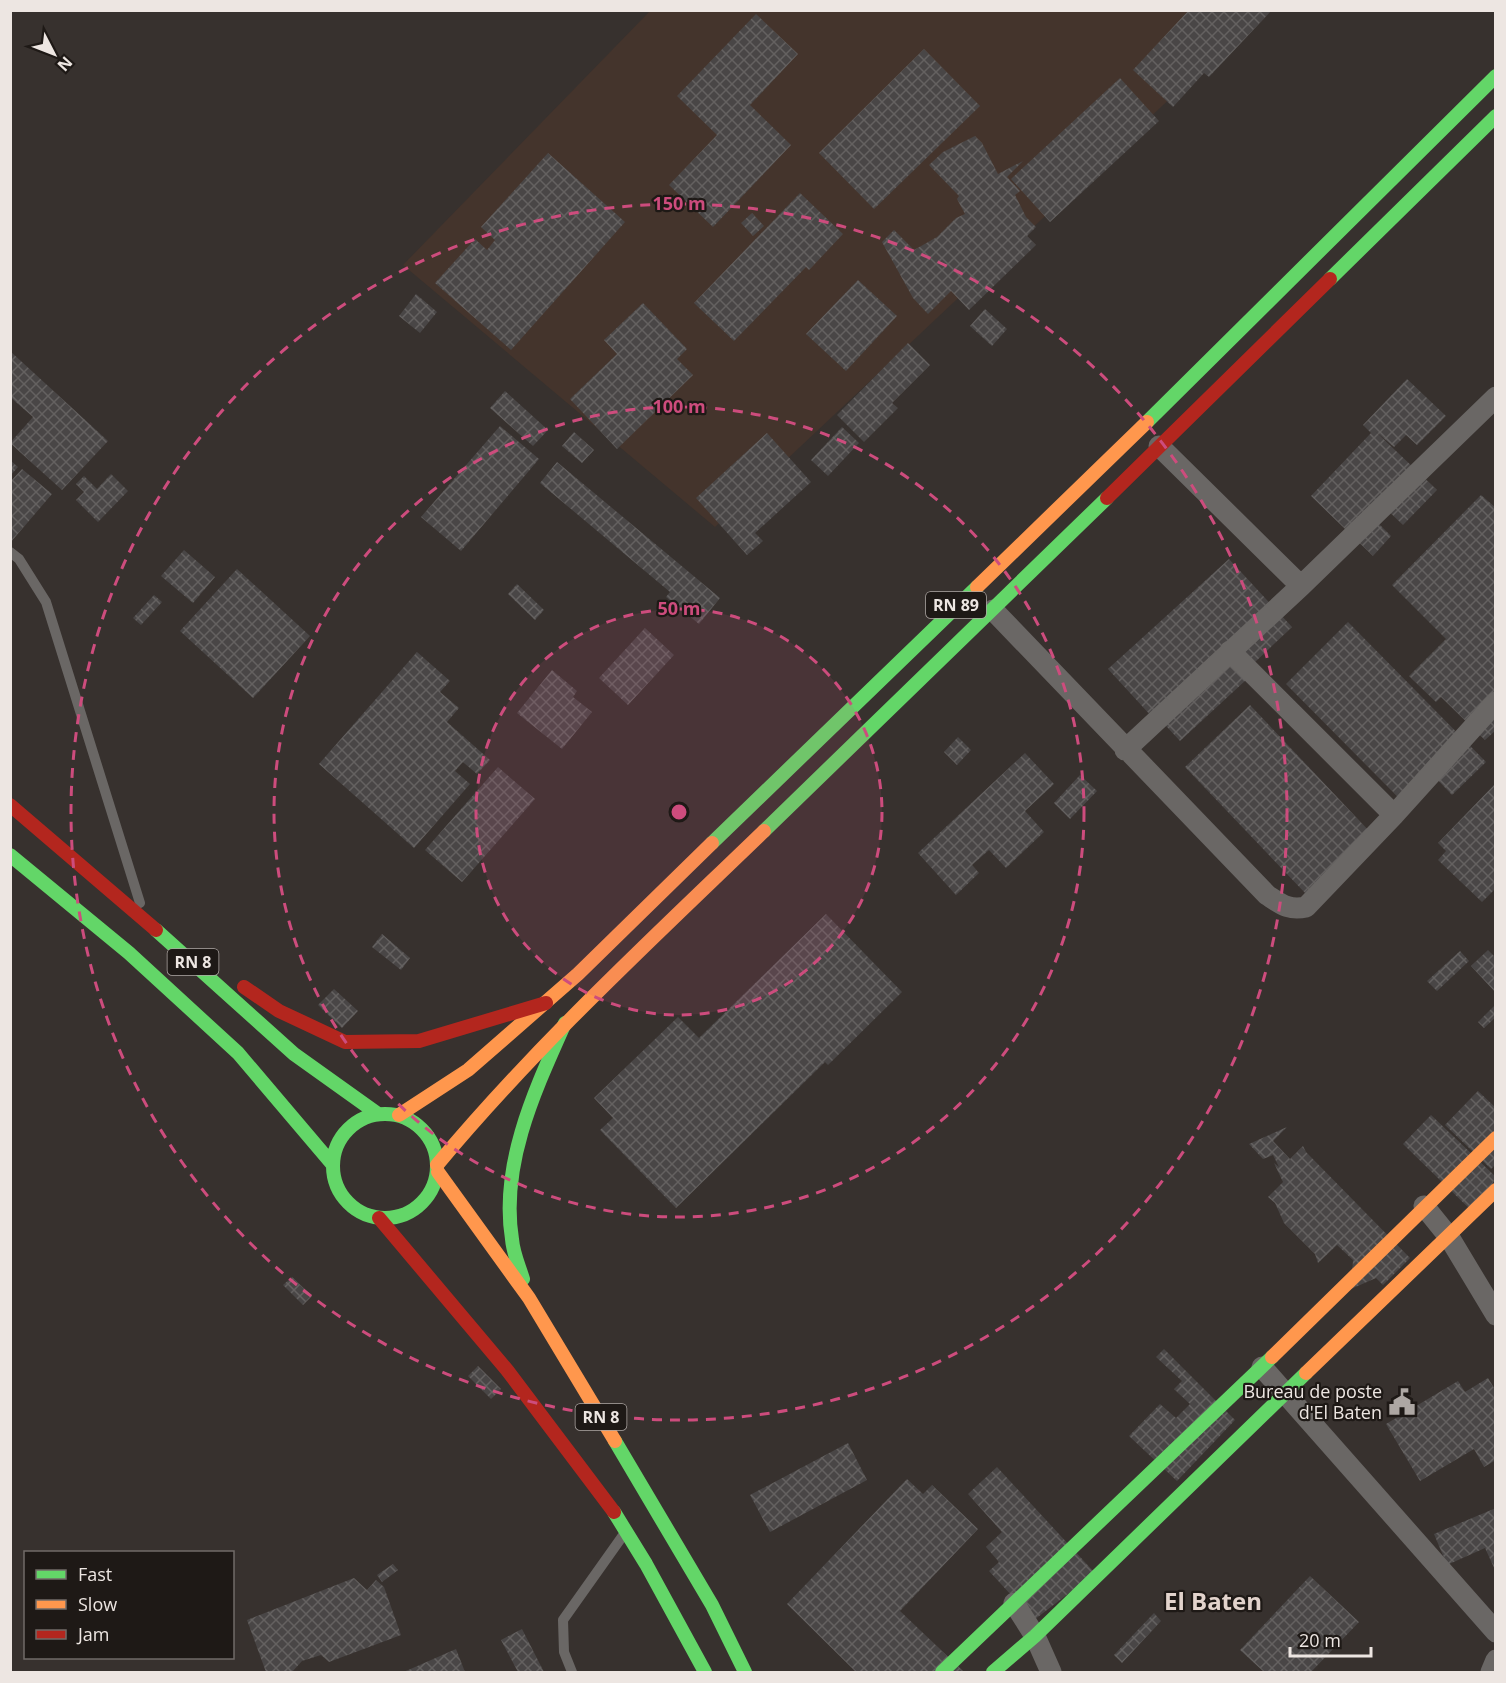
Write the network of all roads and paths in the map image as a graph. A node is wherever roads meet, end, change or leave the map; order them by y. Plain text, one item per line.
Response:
1 (1496, 76) edge
2 (1496, 116) edge
3 (1494, 400) edge
4 (1159, 446) junction
5 (1087, 478) junction
6 (1106, 498) junction
7 (10, 552) edge
8 (1301, 586) junction
9 (993, 610) junction
10 (1230, 651) junction
11 (1496, 702) edge
12 (1125, 750) junction
13 (10, 806) edge
14 (1394, 815) junction
15 (10, 855) edge
16 (145, 920) junction
17 (174, 945) junction
18 (546, 1003) junction
19 (565, 1023) junction
20 (378, 1114) junction
21 (399, 1115) junction
22 (1496, 1138) edge
23 (333, 1165) junction
24 (437, 1169) junction
25 (1496, 1190) edge
26 (1424, 1206) junction
27 (379, 1218) junction
28 (1449, 1237) junction
29 (529, 1298) junction
30 (1495, 1312) edge
31 (1262, 1367) junction
32 (1286, 1395) junction
33 (626, 1531) junction
34 (1014, 1603) junction
35 (1496, 1632) edge
36 (1035, 1636) junction
37 (1496, 1660) edge
38 (572, 1672) edge
39 (705, 1672) edge
40 (745, 1672) edge
41 (942, 1672) edge
42 (993, 1672) edge
43 (1051, 1672) edge
44 (1491, 1672) edge

1 - 5 main road, RN 89
2 - 4 main road
3 - 8 street
4 - 6 main road
4 - 8 street
5 - 6 main road
5 - 18 main road, RN 89
6 - 9 main road
7 - 16 lane
8 - 10 street
9 - 12 street
9 - 19 main road
10 - 12 street
10 - 14 street
11 - 14 street
12 - 14 street
13 - 16 main road, RN 8
15 - 23 main road, RN 8
16 - 17 main road, RN 8
17 - 18 main road
17 - 20 main road, RN 8
18 - 21 main road, RN 89
19 - 24 main road
19 - 29 main road
20 - 21 main road
20 - 23 main road
21 - 24 main road
22 - 26 main road
23 - 27 main road
24 - 27 main road
24 - 29 main road, RN 8
25 - 28 main road
26 - 28 street
26 - 31 main road
27 - 33 main road, RN 8
28 - 30 street
28 - 32 main road
29 - 40 main road, RN 8
31 - 32 street
31 - 34 main road
32 - 35 street
32 - 36 main road
33 - 38 lane
33 - 39 main road, RN 8
34 - 36 street
34 - 41 main road
36 - 42 main road
36 - 43 street
37 - 44 street

